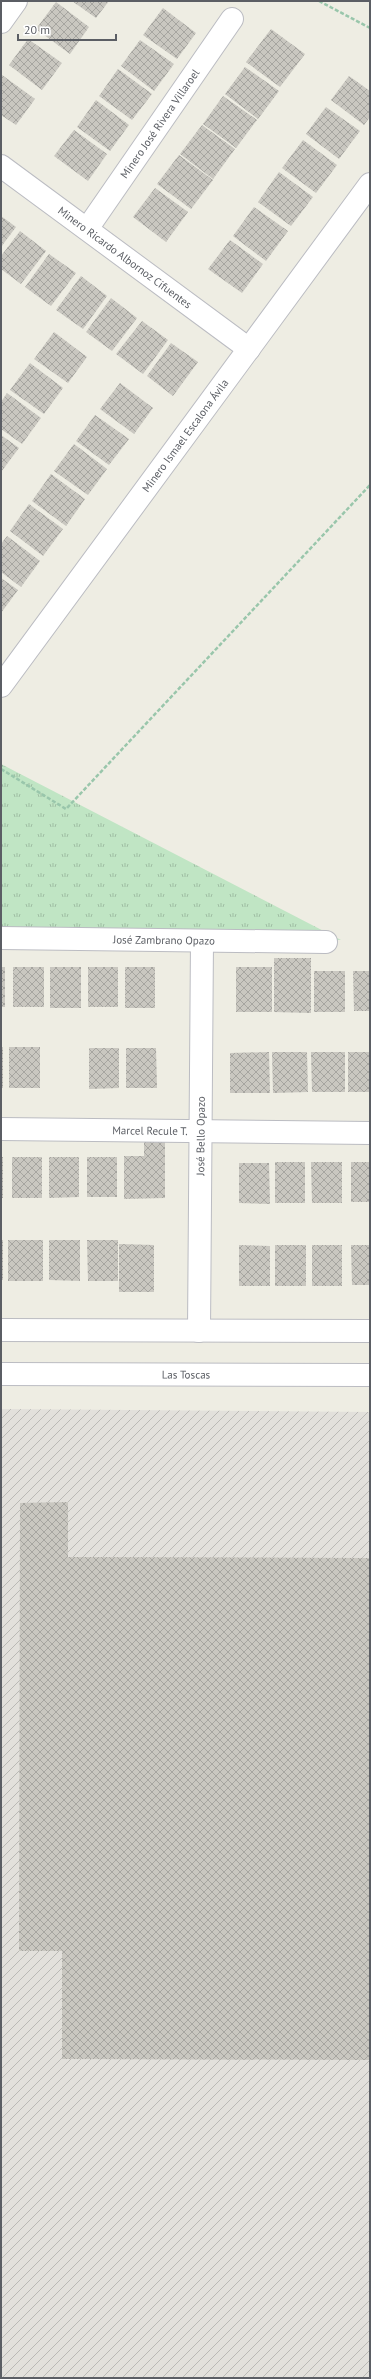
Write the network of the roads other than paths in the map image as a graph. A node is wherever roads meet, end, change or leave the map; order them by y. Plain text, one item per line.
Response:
1 (16, 1) edge
2 (232, 19) dead end
3 (1, 22) edge
4 (1, 166) edge
5 (370, 184) edge
6 (87, 229) junction
7 (249, 349) junction
8 (1, 686) edge
9 (1, 938) edge
10 (202, 941) junction
11 (326, 942) dead end
12 (1, 1129) edge
13 (200, 1131) junction
14 (370, 1132) edge
15 (1, 1330) edge
16 (199, 1331) junction
17 (370, 1331) edge
18 (1, 1374) edge
19 (370, 1375) edge

1 - 3 street
2 - 6 street, Minero José Rivera Villaroel
4 - 6 street, Minero Ricardo Albornoz Cifuentes
5 - 7 street, Minero Ismael Escalona Ávila
6 - 7 street, Minero Ricardo Albornoz Cifuentes
7 - 8 street, Minero Ismael Escalona Ávila
9 - 10 street, José Zambrano Opazo
10 - 11 street, José Zambrano Opazo
10 - 13 street, José Bello Opazo
12 - 13 street, Marcel Recule T.
13 - 14 street, Marcel Recule T.
13 - 16 street, José Bello Opazo
15 - 16 street
16 - 17 street
18 - 19 street, Las Toscas

